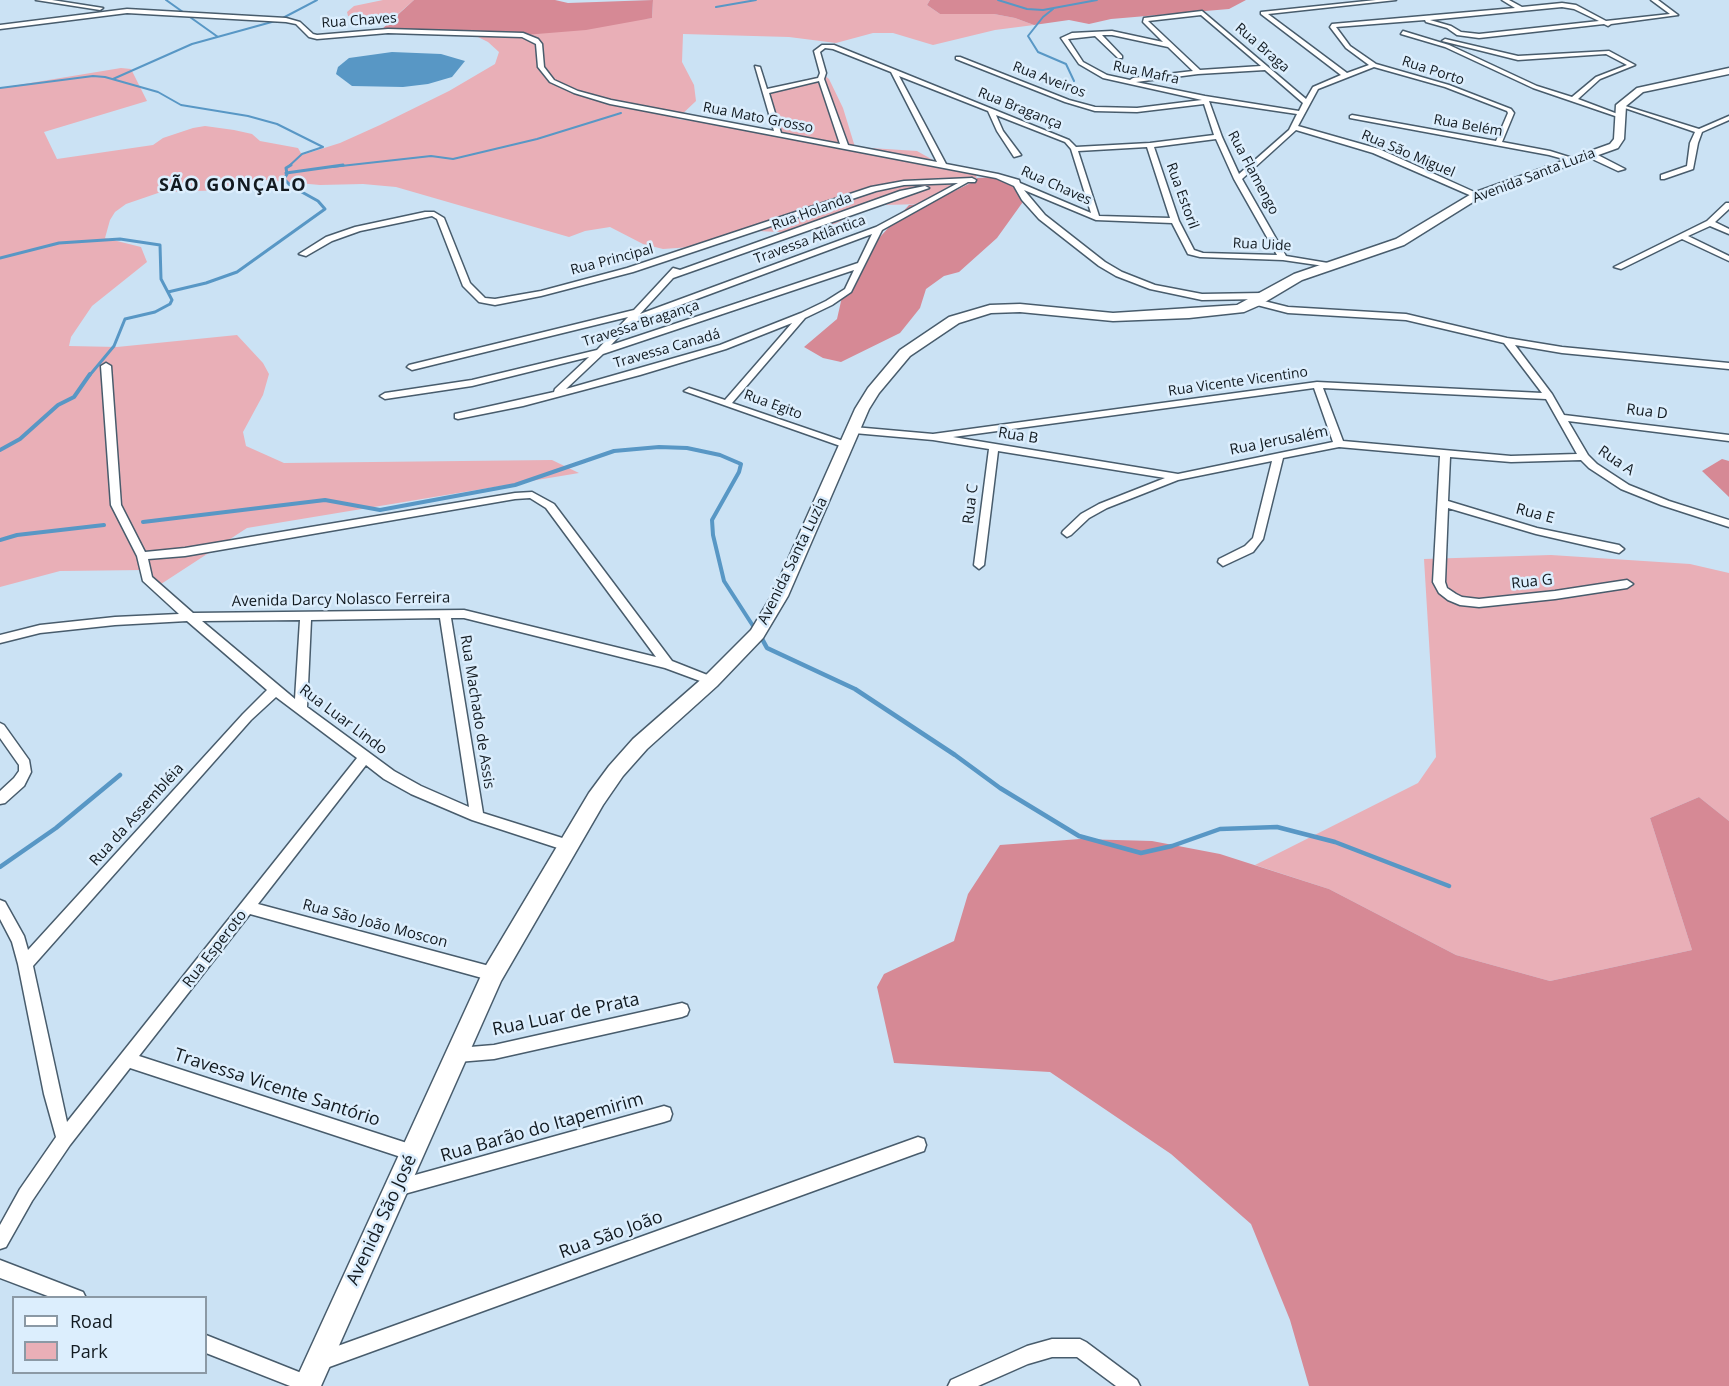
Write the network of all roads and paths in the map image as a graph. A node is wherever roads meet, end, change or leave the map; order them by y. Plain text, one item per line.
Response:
1 (39, 0) edge
2 (1393, 0) edge
3 (1505, 0) edge
4 (1654, 0) edge
5 (1343, 4) junction
6 (1521, 9) junction
7 (1351, 10) dead end
8 (119, 11) junction
9 (1360, 16) dead end
10 (1421, 19) junction
11 (1368, 22) junction
12 (1608, 24) junction
13 (0, 27) edge
14 (1096, 33) junction
15 (1403, 33) dead end
16 (1459, 34) junction
17 (1446, 44) junction
18 (1173, 46) junction
19 (539, 48) joint
20 (1120, 57) dead end
21 (958, 58) dead end
22 (1518, 58) junction
23 (1374, 65) junction
24 (757, 67) dead end
25 (1267, 68) junction
26 (1729, 71) edge
27 (894, 72) junction
28 (1198, 72) junction
29 (1345, 75) junction
30 (821, 79) junction
31 (1514, 79) junction
32 (1122, 82) junction
33 (765, 92) junction
34 (1205, 99) junction
35 (1574, 100) junction
36 (1306, 102) junction
37 (1621, 110) junction
38 (991, 111) junction
39 (1301, 113) junction
40 (1352, 117) dead end
41 (1729, 118) edge
42 (1295, 127) junction
43 (1699, 131) junction
44 (778, 134) junction
45 (1218, 137) junction
46 (1498, 144) junction
47 (1150, 145) junction
48 (845, 147) junction
49 (1074, 149) junction
50 (1017, 155) dead end
51 (1591, 155) junction
52 (1578, 161) junction
53 (942, 164) junction
54 (1621, 169) dead end
55 (998, 176) junction
56 (1664, 177) dead end
57 (1238, 179) junction
58 (968, 181) junction
59 (1016, 182) junction
60 (1477, 195) junction
61 (1729, 205) edge
62 (1096, 219) junction
63 (1175, 220) junction
64 (1710, 223) junction
65 (879, 229) junction
66 (1729, 232) edge
67 (1683, 237) junction
68 (689, 252) junction
69 (303, 254) dead end
70 (1194, 254) joint
71 (1283, 258) junction
72 (1729, 259) edge
73 (860, 265) junction
74 (1328, 265) junction
75 (1618, 267) dead end
76 (671, 276) junction
77 (1260, 299) junction
78 (636, 312) junction
79 (804, 315) junction
80 (626, 322) junction
81 (1507, 341) junction
82 (600, 352) junction
83 (106, 366) dead end
84 (1729, 366) edge
85 (412, 367) dead end
86 (1317, 385) junction
87 (689, 391) dead end
88 (555, 394) junction
89 (385, 396) dead end
90 (1549, 396) junction
91 (727, 403) junction
92 (458, 416) dead end
93 (1561, 417) junction
94 (854, 430) junction
95 (933, 437) junction
96 (1729, 438) edge
97 (1339, 444) junction
98 (846, 445) junction
99 (994, 447) junction
100 (1445, 454) junction
101 (1278, 457) junction
102 (1584, 457) junction
103 (1176, 477) junction
104 (1443, 503) junction
105 (1729, 524) edge
106 (1067, 533) dead end
107 (1619, 549) dead end
108 (142, 556) junction
109 (1223, 562) dead end
110 (979, 566) dead end
111 (1627, 584) dead end
112 (445, 613) junction
113 (306, 616) junction
114 (189, 617) junction
115 (0, 639) edge
116 (668, 664) junction
117 (711, 681) junction
118 (275, 690) junction
119 (301, 708) junction
120 (0, 728) edge
121 (365, 757) junction
122 (0, 799) edge
123 (477, 816) junction
124 (570, 846) junction
125 (0, 906) edge
126 (248, 907) junction
127 (25, 964) junction
128 (493, 974) junction
129 (682, 1010) dead end
130 (458, 1055) junction
131 (129, 1060) junction
132 (664, 1114) dead end
133 (64, 1139) junction
134 (918, 1145) dead end
135 (413, 1153) junction
136 (396, 1189) junction
137 (0, 1241) edge
138 (0, 1269) edge
139 (72, 1296) edge
140 (207, 1344) edge
141 (311, 1377) edge
142 (957, 1386) edge
143 (1131, 1386) edge

1 - 8 street
2 - 5 street
3 - 6 street
4 - 12 street
5 - 7 street
5 - 29 street
6 - 10 street
6 - 12 street
8 - 13 street, Rua Chaves
8 - 19 street, Rua Chaves
9 - 11 street
10 - 11 street
10 - 16 street
11 - 23 street, Rua Porto
12 - 16 street
14 - 18 street
14 - 20 street
14 - 32 street, Rua Mafra
15 - 17 street
16 - 17 street
17 - 22 street
17 - 31 street
18 - 25 street, Rua Braga
18 - 28 street
19 - 44 street, Rua Mato Grosso
21 - 34 street, Rua Aveiros
22 - 31 street
22 - 35 street
23 - 29 street
23 - 46 street, Rua Porto
24 - 33 street
25 - 28 street
25 - 36 street, Rua Braga
26 - 37 street
27 - 30 street, Rua Bragança
27 - 38 street, Rua Bragança
27 - 53 street
28 - 32 street
29 - 36 street
30 - 33 street
30 - 48 street
31 - 35 street
32 - 34 street, Rua Mafra
33 - 44 street
34 - 39 street, Rua Aveiros
34 - 45 street, Rua Flamengo
35 - 37 street
36 - 39 street
37 - 43 street
37 - 51 street, Avenida Santa Luzia
38 - 49 street, Rua Bragança
38 - 50 street
39 - 42 street
40 - 46 street, Rua Belém
41 - 43 street
42 - 57 street
42 - 60 street, Rua São Miguel
43 - 56 street
44 - 48 street, Rua Mato Grosso
45 - 47 street, Rua Bragança
45 - 57 street, Rua Flamengo
46 - 52 street, Rua Belém
47 - 49 street, Rua Bragança
47 - 63 street, Rua Estoril
48 - 53 street, Rua Mato Grosso
49 - 62 street
51 - 52 street, Avenida Santa Luzia
51 - 54 street
52 - 60 street, Avenida Santa Luzia
53 - 55 street, Rua Mato Grosso
55 - 58 street, Travessa Atlântica
55 - 59 street, Rua Chaves
57 - 71 street, Rua Flamengo
58 - 65 street, Travessa Atlântica
58 - 68 street, Rua Principal
58 - 76 street, Rua Holanda
59 - 62 street, Rua Chaves
59 - 77 street
60 - 74 street, Avenida Santa Luzia
61 - 64 street
62 - 63 street, Rua Chaves
63 - 70 street, Rua Estoril
64 - 66 street
64 - 67 street
65 - 73 street
65 - 80 street, Travessa Atlântica
67 - 72 street
67 - 75 street
68 - 69 street, Rua Principal
68 - 76 street
70 - 71 street, Rua Uide
71 - 74 street, Rua Uide
73 - 79 street, Travessa Canadá
73 - 82 street, Travessa Bragança
74 - 77 street, Avenida Santa Luzia
76 - 78 street
77 - 81 street
77 - 94 street, Avenida Santa Luzia
78 - 80 street
78 - 85 street
79 - 88 street, Travessa Canadá
79 - 91 street
80 - 82 street
81 - 84 street
81 - 90 street, Rua A
82 - 88 street
82 - 89 street, Travessa Bragança
83 - 108 street, Rua Luar Lindo
86 - 90 street, Rua Vicente Vicentino
86 - 95 street, Rua Vicente Vicentino
86 - 97 street
87 - 91 street, Rua Egito
88 - 92 street, Travessa Canadá
90 - 93 street, Rua A
91 - 98 street, Rua Egito
93 - 96 street, Rua D
93 - 102 street, Rua A
94 - 95 street, Rua B
94 - 98 street, Avenida Santa Luzia
95 - 99 street, Rua B
97 - 100 street, Rua Jerusalém
97 - 101 street, Rua Jerusalém
98 - 117 street, Avenida Santa Luzia
99 - 103 street, Rua B
99 - 110 street, Rua C
100 - 102 street, Rua Jerusalém
100 - 104 street
101 - 103 street, Rua Jerusalém
101 - 109 street
102 - 105 street, Rua A
103 - 106 street, Rua Jerusalém
104 - 107 street, Rua E
104 - 111 street, Rua G
108 - 114 street, Rua Luar Lindo
108 - 116 street
112 - 113 street, Avenida Darcy Nolasco Ferreira
112 - 116 street, Avenida Darcy Nolasco Ferreira
112 - 123 street, Rua Machado de Assis
113 - 114 street, Avenida Darcy Nolasco Ferreira
113 - 119 street
114 - 115 street, Avenida Darcy Nolasco Ferreira
114 - 118 street, Rua Luar Lindo
116 - 117 street, Avenida Darcy Nolasco Ferreira
117 - 124 street, Avenida Santa Luzia
118 - 119 street, Rua Luar Lindo
118 - 127 street, Rua da Assembléia
119 - 121 street, Rua Luar Lindo
120 - 122 street
121 - 123 street, Rua Luar Lindo
121 - 126 street, Rua Esperoto
123 - 124 street, Rua Luar Lindo
124 - 128 street, Avenida Santa Luzia
125 - 127 street
126 - 128 street, Rua São João Moscon
126 - 131 street, Rua Esperoto
127 - 133 street
128 - 130 street, Avenida Santa Luzia
129 - 130 street, Rua Luar de Prata
130 - 135 street, Avenida São José
131 - 133 street, Rua Esperoto
131 - 135 street, Travessa Vicente Santório
132 - 136 street, Rua Barão do Itapemirim
133 - 137 street, Rua Esperoto
134 - 141 street, Rua São João
135 - 136 street, Avenida São José
136 - 141 street, Avenida São José
138 - 139 street
140 - 141 street
142 - 143 street

